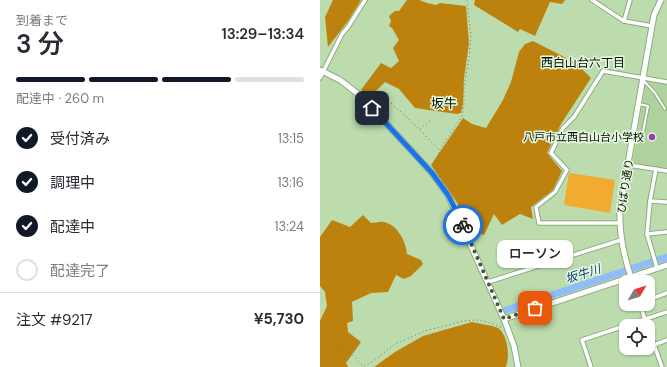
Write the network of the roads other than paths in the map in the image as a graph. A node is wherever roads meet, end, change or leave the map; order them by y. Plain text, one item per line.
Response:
1 (365, 0) edge
2 (592, 0) edge
3 (630, 0) edge
4 (661, 0) edge
5 (624, 21) junction
6 (652, 26) junction
7 (322, 71) edge
8 (320, 78) edge
9 (643, 79) junction
10 (667, 82) edge
11 (639, 104) junction
12 (665, 109) dead end
13 (643, 132) dead end
14 (629, 164) junction
15 (656, 169) junction
16 (667, 171) edge
17 (650, 201) junction
18 (667, 202) edge
19 (620, 223) junction
20 (667, 232) edge
21 (646, 234) junction
22 (621, 240) junction
23 (667, 265) edge
24 (657, 267) junction
25 (630, 275) edge
26 (638, 275) edge
27 (488, 282) junction
28 (619, 282) edge
29 (667, 293) edge
30 (655, 297) edge
31 (642, 311) edge
32 (667, 312) edge
33 (504, 319) junction
34 (645, 319) joint
35 (619, 328) edge
36 (667, 340) edge
37 (655, 345) edge
38 (655, 348) edge
39 (518, 367) edge
40 (591, 367) edge
41 (662, 367) edge

1 - 7 street
2 - 5 street
3 - 5 street
4 - 6 street, ひばり通り
5 - 6 street
6 - 9 street, ひばり通り
7 - 8 street
7 - 27 street
9 - 10 street
9 - 11 street, ひばり通り
9 - 12 lane
9 - 19 street
11 - 13 lane
11 - 14 street, ひばり通り
14 - 15 street
14 - 19 street, ひばり通り
15 - 16 street
15 - 17 street
17 - 18 street
17 - 21 street
19 - 22 street, ひばり通り
20 - 21 street
21 - 24 street
22 - 25 street, ひばり通り
22 - 27 street
23 - 24 street
24 - 26 street
27 - 33 street
28 - 33 street
29 - 30 street
31 - 34 street
32 - 34 street
33 - 39 street
35 - 40 street
36 - 37 street
38 - 41 street

